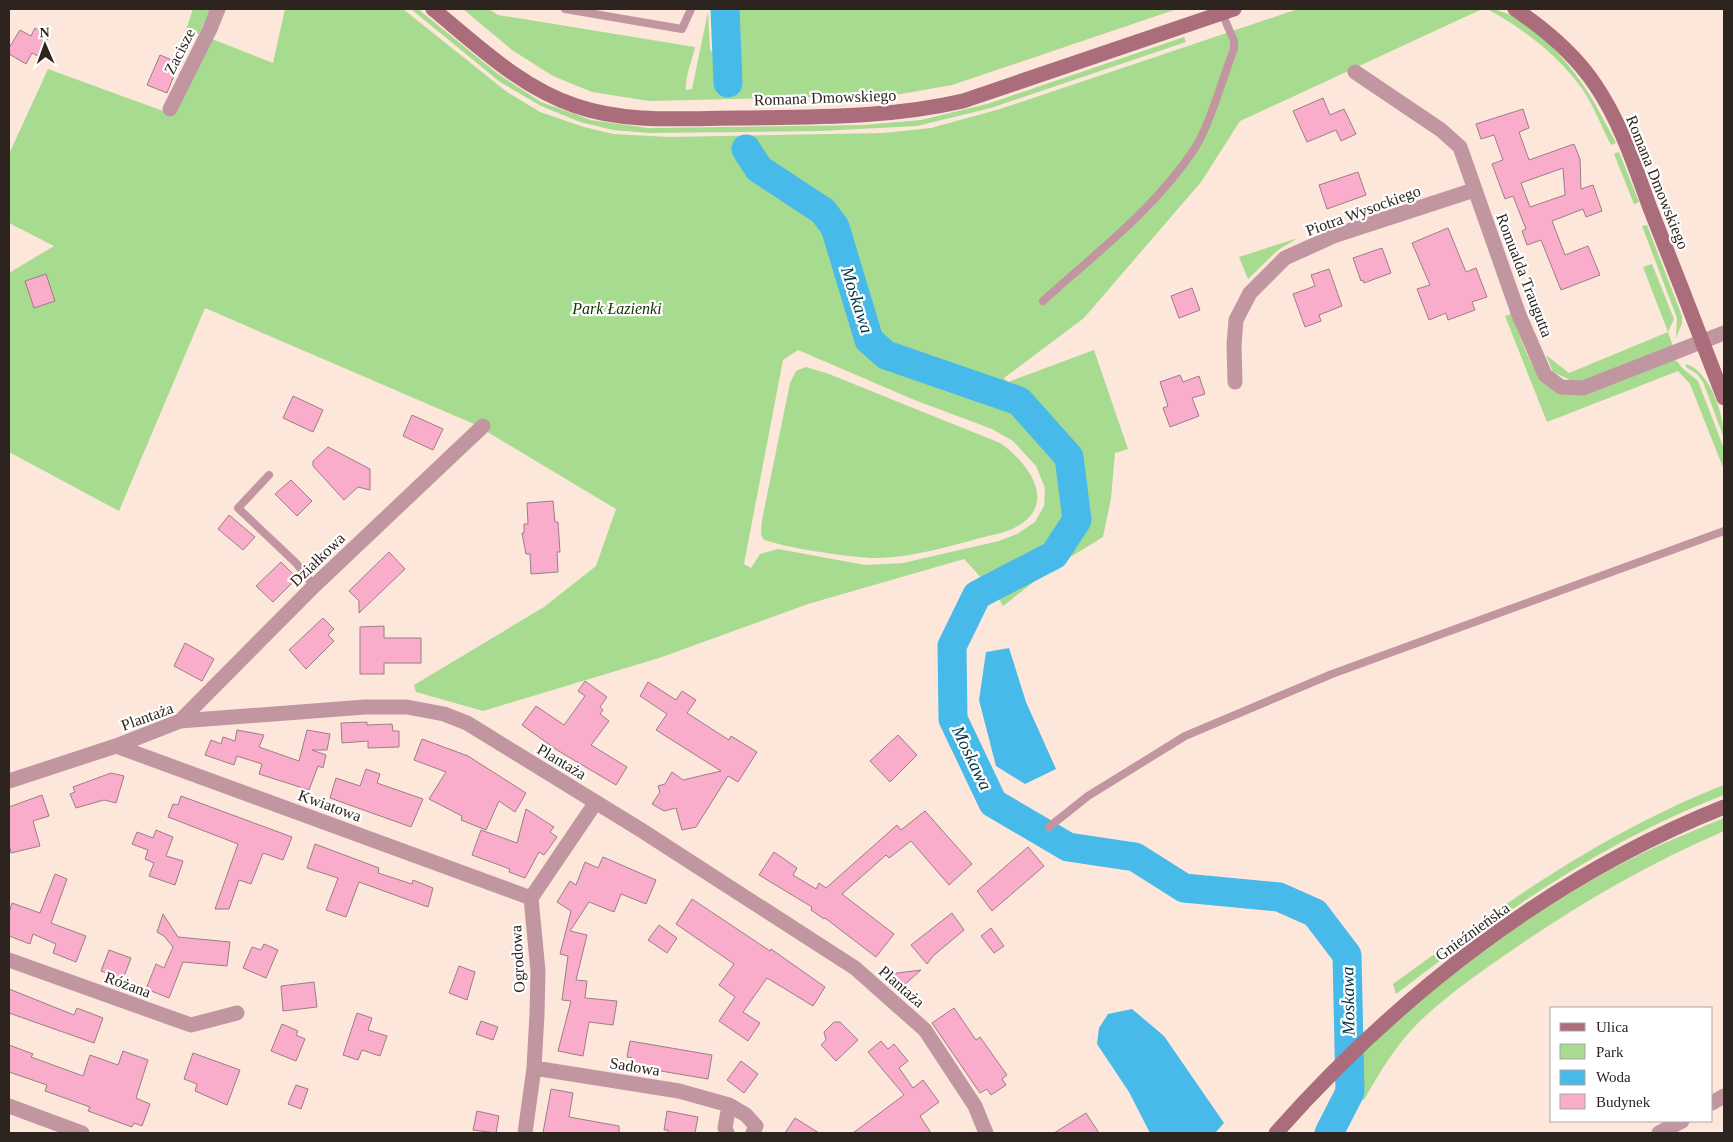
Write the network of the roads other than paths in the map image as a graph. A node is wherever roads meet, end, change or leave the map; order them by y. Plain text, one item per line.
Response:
1 (218, 9) edge
2 (433, 9) edge
3 (565, 9) edge
4 (691, 9) edge
5 (1515, 9) edge
6 (1228, 11) edge
7 (1355, 72) dead end
8 (170, 109) dead end
9 (1474, 190) junction
10 (1043, 301) dead end
11 (1724, 333) edge
12 (1703, 342) junction
13 (1235, 382) dead end
14 (1724, 398) edge
15 (483, 426) dead end
16 (269, 476) dead end
17 (1724, 532) edge
18 (314, 586) junction
19 (180, 721) junction
20 (116, 746) junction
21 (9, 781) edge
22 (596, 802) junction
23 (1724, 807) edge
24 (1049, 827) dead end
25 (531, 898) junction
26 (9, 960) edge
27 (237, 1013) dead end
28 (534, 1068) junction
29 (1724, 1096) edge
30 (1713, 1102) edge
31 (728, 1105) junction
32 (9, 1106) edge
33 (1680, 1122) edge
34 (82, 1133) edge
35 (525, 1133) edge
36 (727, 1133) edge
37 (754, 1133) edge
38 (986, 1133) edge
39 (1276, 1133) edge
40 (1660, 1133) edge

1 - 8 street, Zacisze
2 - 6 street, Romana Dmowskiego
3 - 4 lane
5 - 12 street, Romana Dmowskiego
6 - 10 lane
7 - 9 street, Romualda Traugutta
9 - 12 street, Romualda Traugutta
9 - 13 street, Piotra Wysockiego
11 - 12 street, Romualda Traugutta
12 - 14 street, Romana Dmowskiego
15 - 18 street, Działkowa
16 - 18 lane
17 - 24 lane
18 - 19 street, Działkowa
19 - 20 street, Plantaża
19 - 22 street, Plantaża
20 - 21 street, Plantaża
20 - 25 street, Kwiatowa
22 - 25 street
22 - 38 street, Plantaża
23 - 39 street, Gnieźnieńska
25 - 28 street, Ogrodowa
26 - 27 street, Różana
28 - 31 street, Sadowa
28 - 35 street, Ogrodowa
29 - 30 street
31 - 36 street
31 - 37 street, Sadowa
32 - 34 street
33 - 40 street

